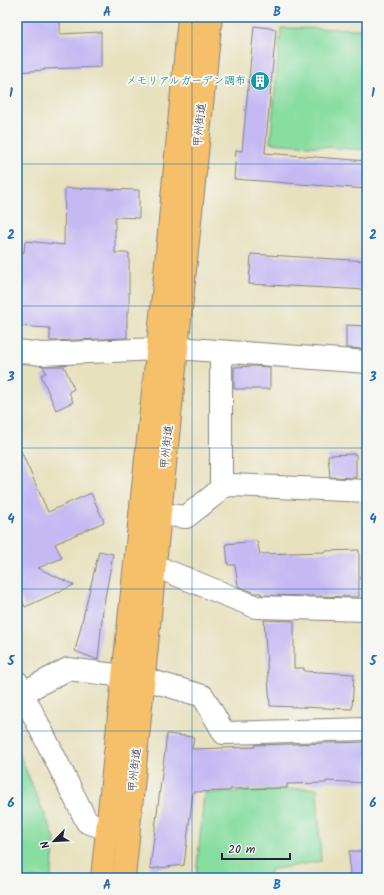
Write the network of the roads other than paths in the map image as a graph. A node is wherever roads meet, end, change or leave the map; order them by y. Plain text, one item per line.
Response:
1 (189, 17) edge
2 (211, 17) edge
3 (167, 348) junction
4 (17, 351) edge
5 (220, 352) junction
6 (367, 362) edge
7 (220, 487) junction
8 (367, 491) edge
9 (160, 514) junction
10 (155, 566) junction
11 (367, 610) edge
12 (123, 676) junction
13 (145, 679) junction
14 (19, 688) edge
15 (367, 728) edge
16 (108, 829) junction
17 (102, 878) edge
18 (124, 878) edge

1 - 3 highway, 甲州街道
2 - 3 highway, 甲州街道
3 - 4 street
3 - 5 street
3 - 9 highway, 甲州街道
3 - 12 highway, 甲州街道
5 - 6 street
5 - 7 street
7 - 8 street
7 - 9 street
9 - 10 highway, 甲州街道
10 - 11 street
10 - 13 highway, 甲州街道
12 - 14 street
12 - 16 highway, 甲州街道
13 - 15 street
13 - 18 highway, 甲州街道
14 - 16 street
16 - 17 highway, 甲州街道

